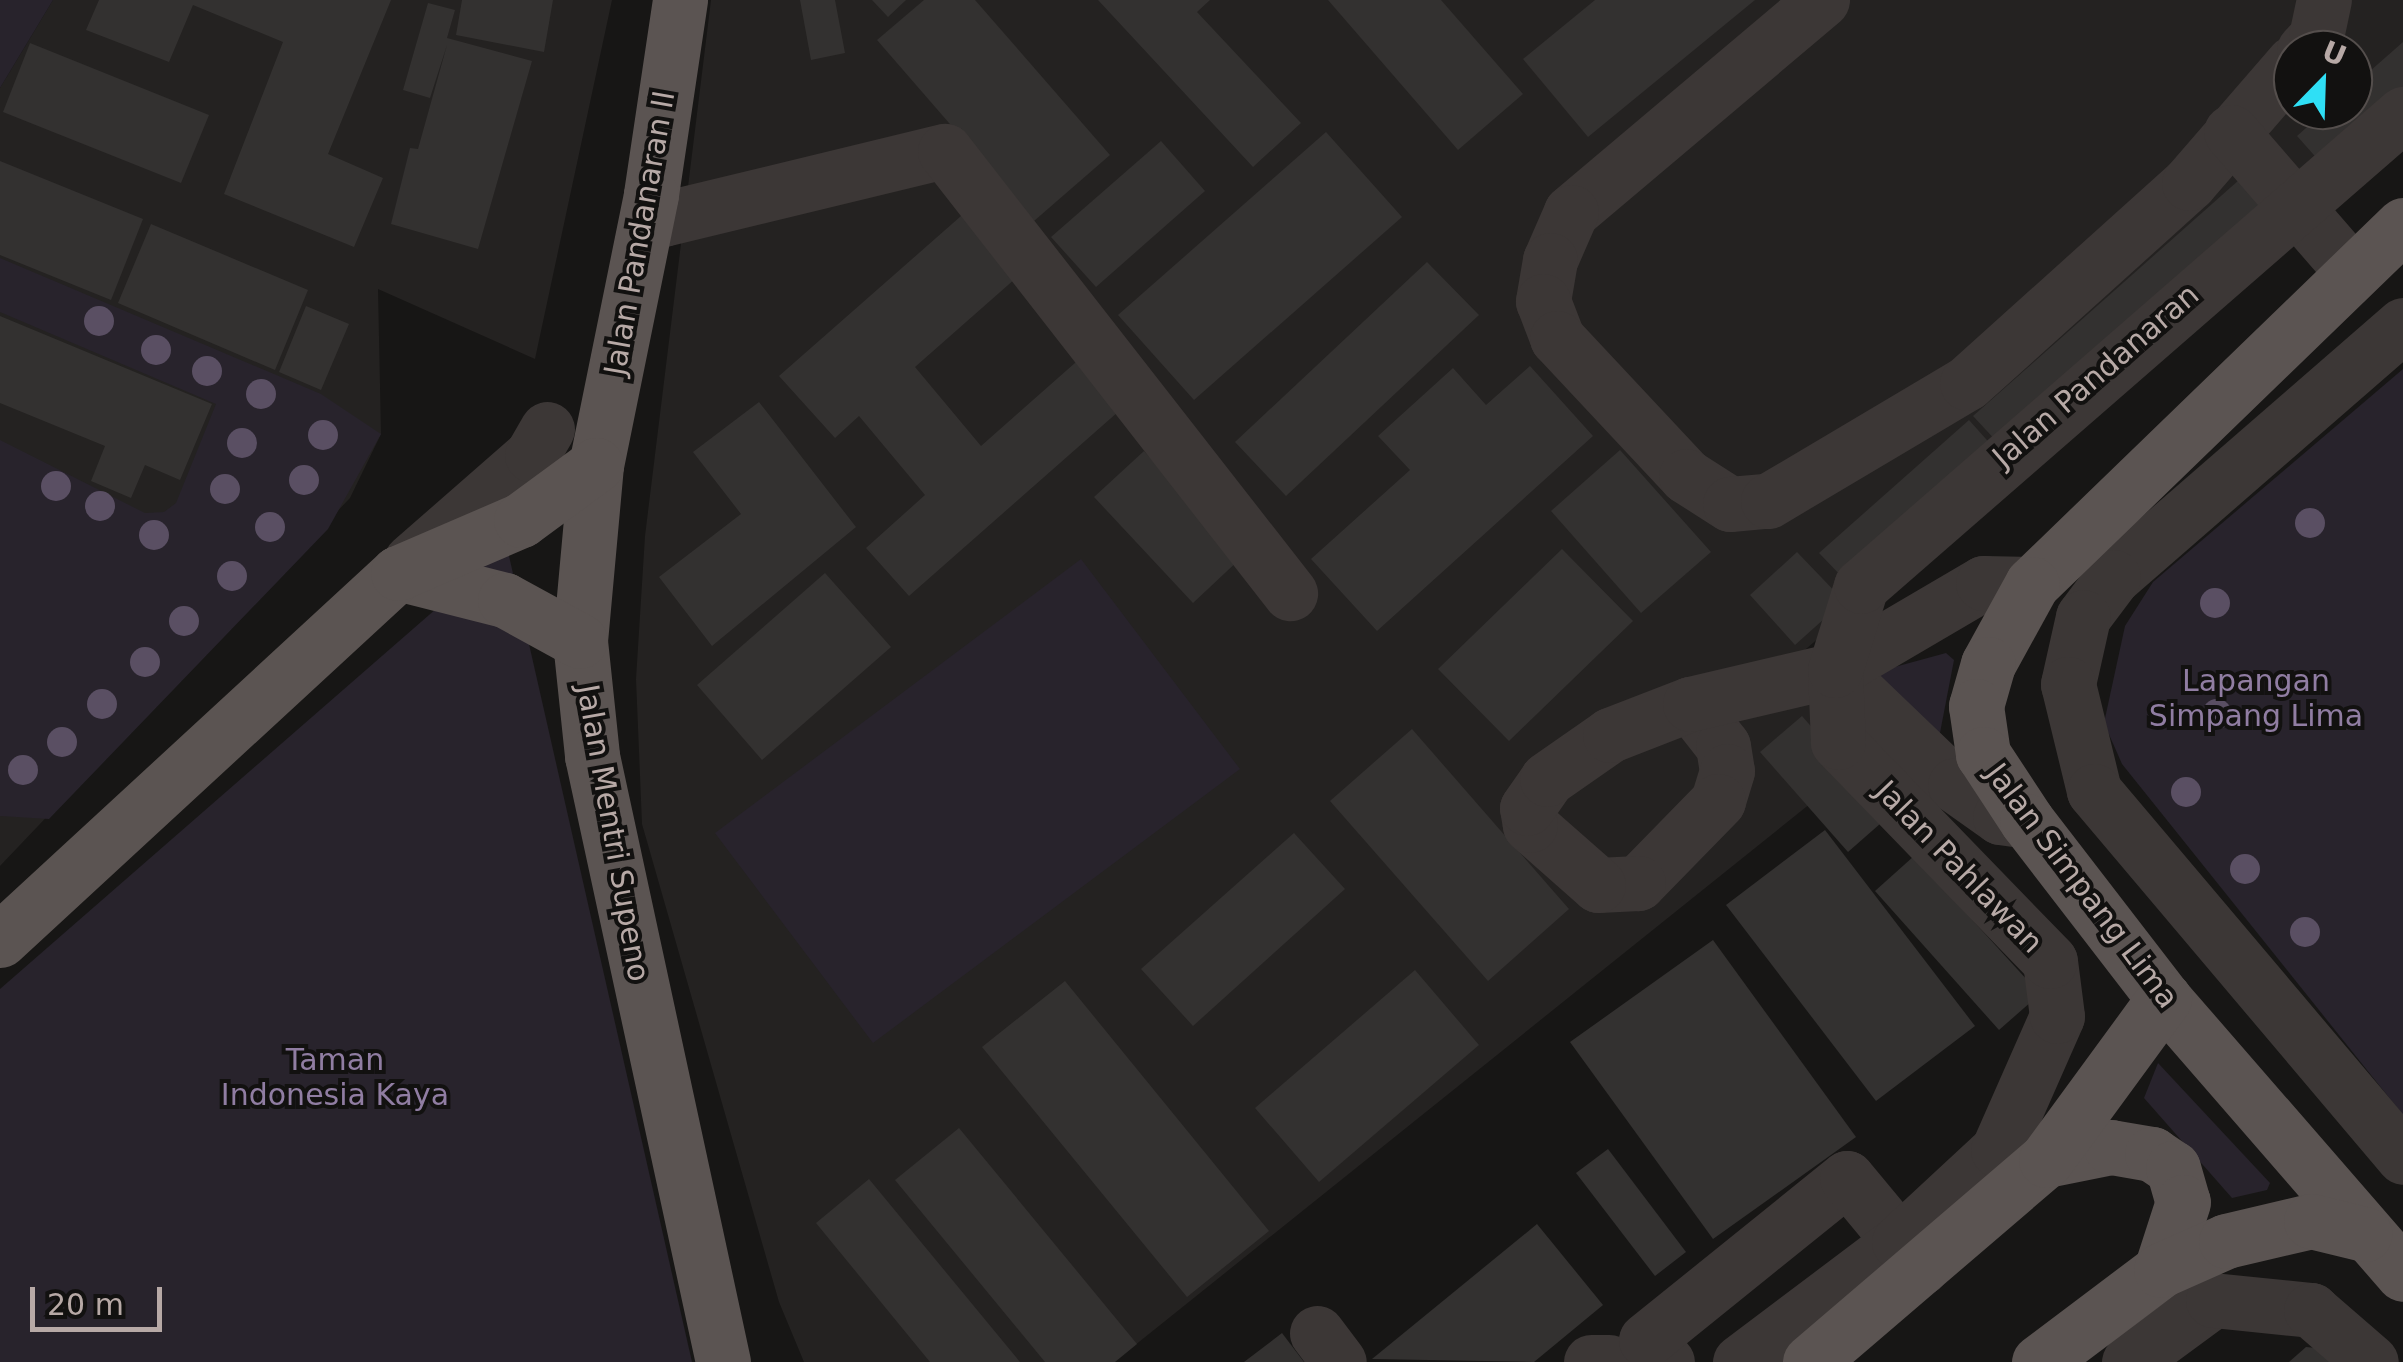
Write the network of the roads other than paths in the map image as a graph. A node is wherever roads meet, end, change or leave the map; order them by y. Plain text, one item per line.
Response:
1 (680, 0) edge
2 (1822, 0) edge
3 (2324, 0) edge
4 (2318, 30) edge
5 (2273, 84) edge
6 (2403, 114) edge
7 (2230, 132) junction
8 (651, 195) junction
9 (2295, 206) junction
10 (2403, 225) edge
11 (2353, 273) junction
12 (2403, 325) edge
13 (547, 429) dead end
14 (596, 465) junction
15 (398, 573) junction
16 (2032, 584) junction
17 (1290, 593) dead end
18 (580, 641) junction
19 (1835, 670) junction
20 (1690, 704) dead end
21 (2026, 821) junction
22 (8, 919) edge
23 (2164, 999) junction
24 (2403, 1156) edge
25 (2046, 1160) junction
26 (2364, 1234) junction
27 (1910, 1254) junction
28 (2161, 1270) junction
29 (2403, 1274) edge
30 (722, 1362) edge
31 (1591, 1362) edge
32 (1609, 1362) edge
33 (1668, 1362) edge
34 (1740, 1362) edge
35 (1810, 1362) edge
36 (2040, 1362) edge
37 (2129, 1362) edge
38 (2371, 1362) edge

1 - 8 main road, Jalan Pandanaran II
2 - 7 street
3 - 4 street
5 - 7 street
6 - 9 street, Jalan Pandanaran
7 - 9 street
8 - 14 main road, Jalan Pandanaran II
8 - 17 street
9 - 11 street
9 - 19 street, Jalan Pandanaran
10 - 11 main road, Jalan Simpang Lima
11 - 16 main road, Jalan Simpang Lima
12 - 24 street
13 - 22 street
14 - 15 main road
14 - 18 main road, Jalan Mentri Supeno
15 - 18 main road
15 - 22 main road
16 - 19 street
16 - 21 main road, Jalan Simpang Lima
18 - 30 main road, Jalan Mentri Supeno
19 - 20 street
19 - 21 street
19 - 27 street, Jalan Pahlawan
21 - 23 main road, Jalan Simpang Lima
23 - 25 main road, Jalan Pahlawan
23 - 26 main road, Jalan Simpang Lima
25 - 27 main road, Jalan Pahlawan
25 - 28 main road
26 - 28 main road
26 - 29 main road, Jalan Simpang Lima
27 - 33 street
27 - 34 street, Jalan Pahlawan
27 - 35 main road, Jalan Pahlawan
28 - 36 main road
31 - 32 street
37 - 38 street

